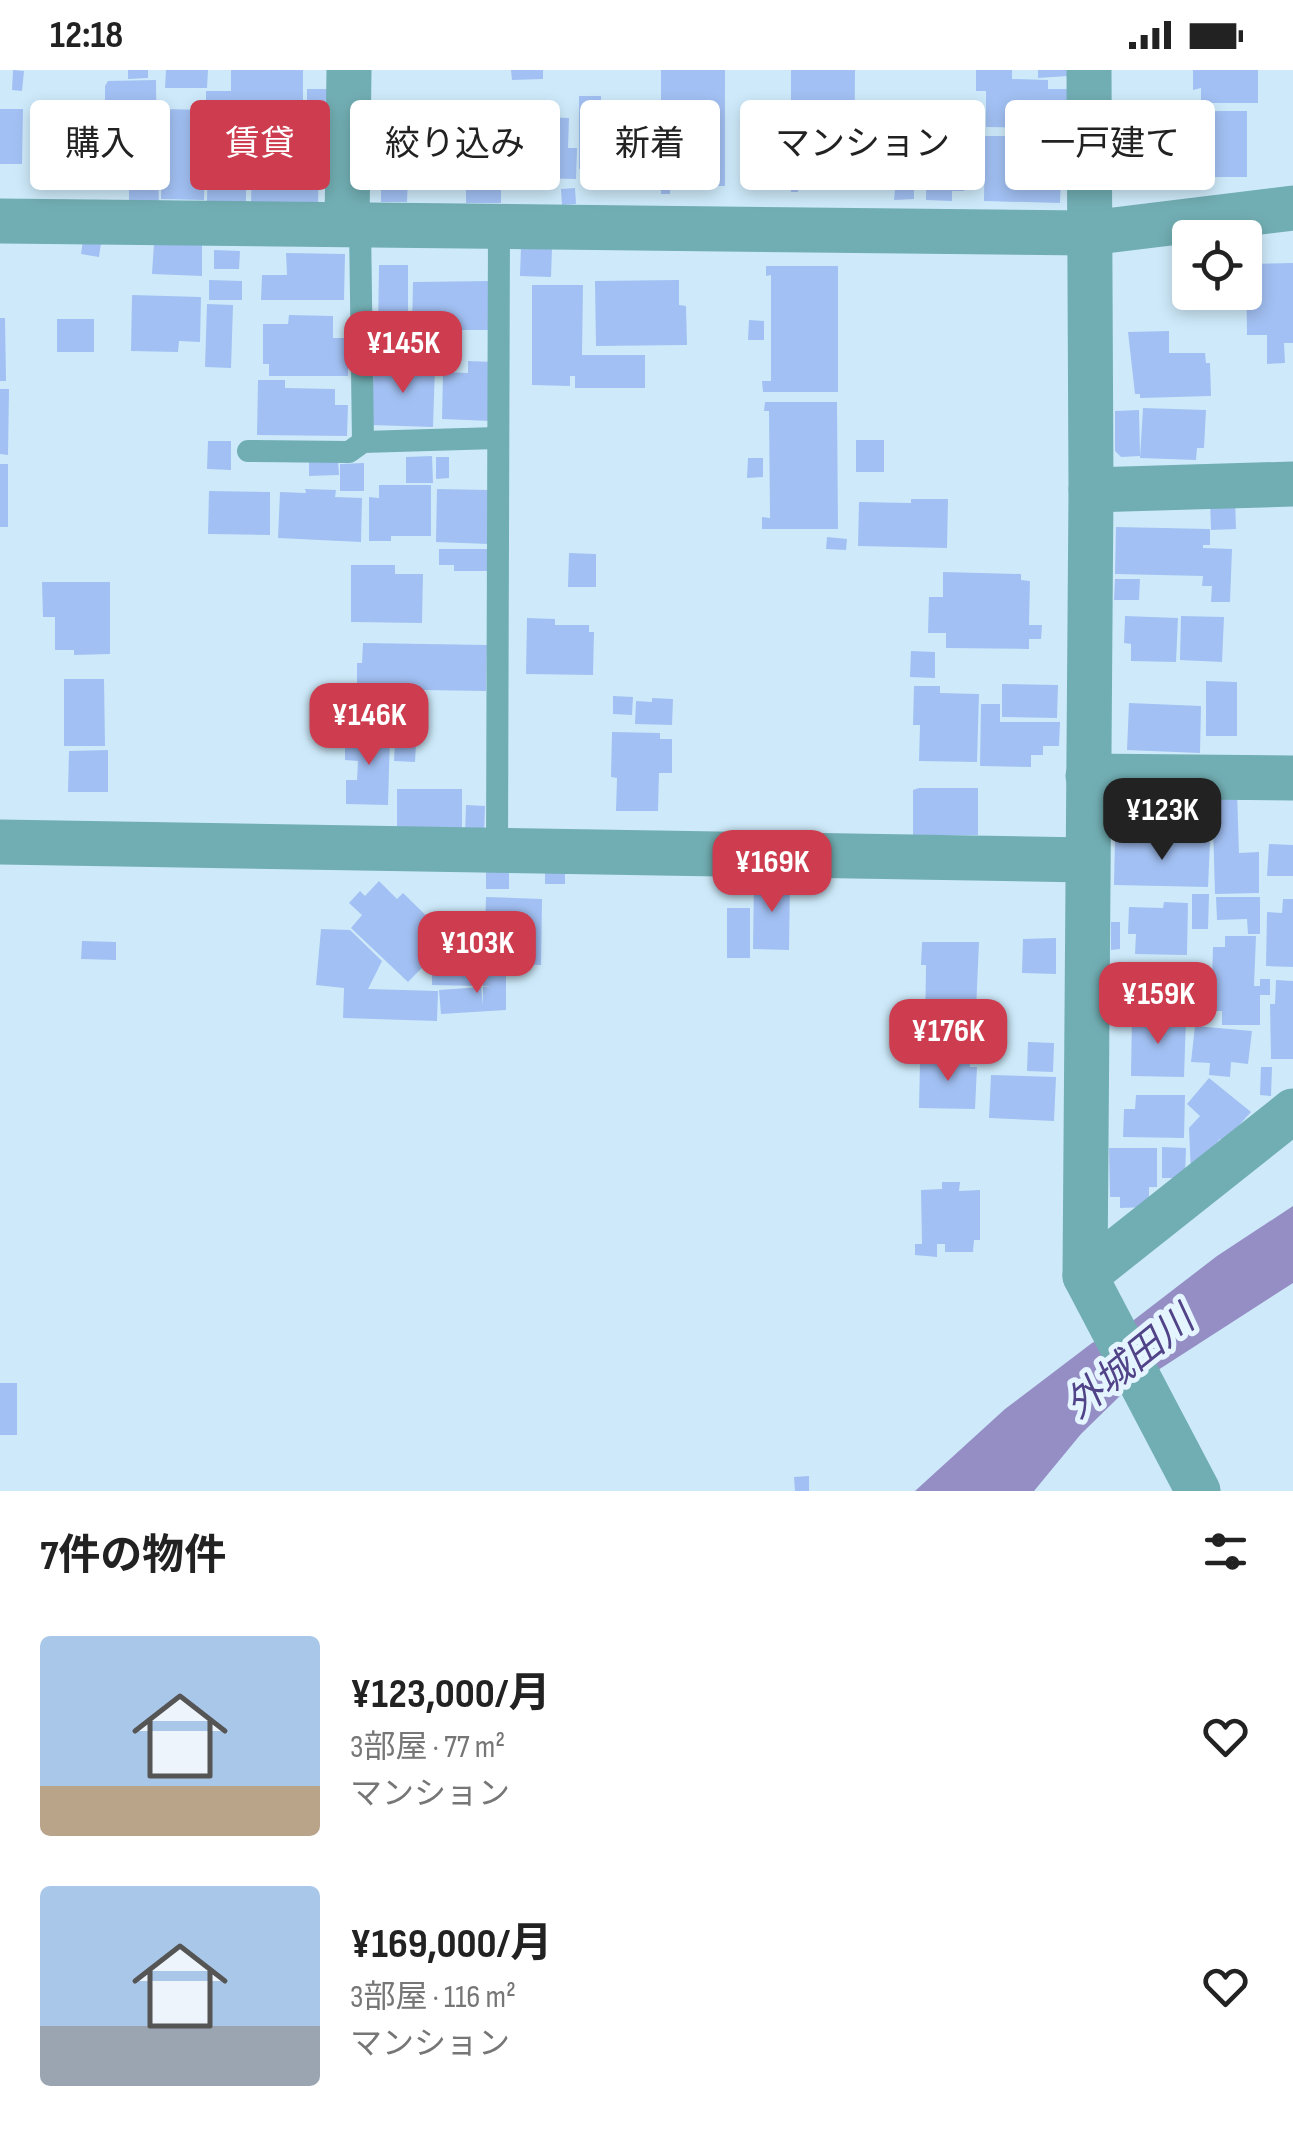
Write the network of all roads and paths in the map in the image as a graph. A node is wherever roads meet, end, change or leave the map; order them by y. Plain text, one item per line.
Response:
1 (349, 70) edge
2 (1089, 70) edge
3 (1293, 208) edge
4 (0, 221) edge
5 (354, 224) junction
6 (500, 226) junction
7 (1088, 234) junction
8 (498, 438) junction
9 (363, 442) junction
10 (248, 451) dead end
11 (1293, 484) edge
12 (1090, 490) junction
13 (1088, 776) junction
14 (1293, 778) edge
15 (0, 842) edge
16 (497, 850) junction
17 (1087, 860) junction
18 (1293, 1111) edge
19 (1087, 1282) junction
20 (1198, 1491) edge

1 - 5 street
2 - 7 street
3 - 7 street
4 - 5 street
5 - 6 street
5 - 9 lane
6 - 7 street
6 - 8 lane
7 - 12 street
8 - 9 lane
8 - 16 lane
9 - 10 lane
11 - 12 street
12 - 13 street
13 - 14 street
13 - 17 street
15 - 16 street
16 - 17 street
17 - 19 street
18 - 19 street
19 - 20 street

